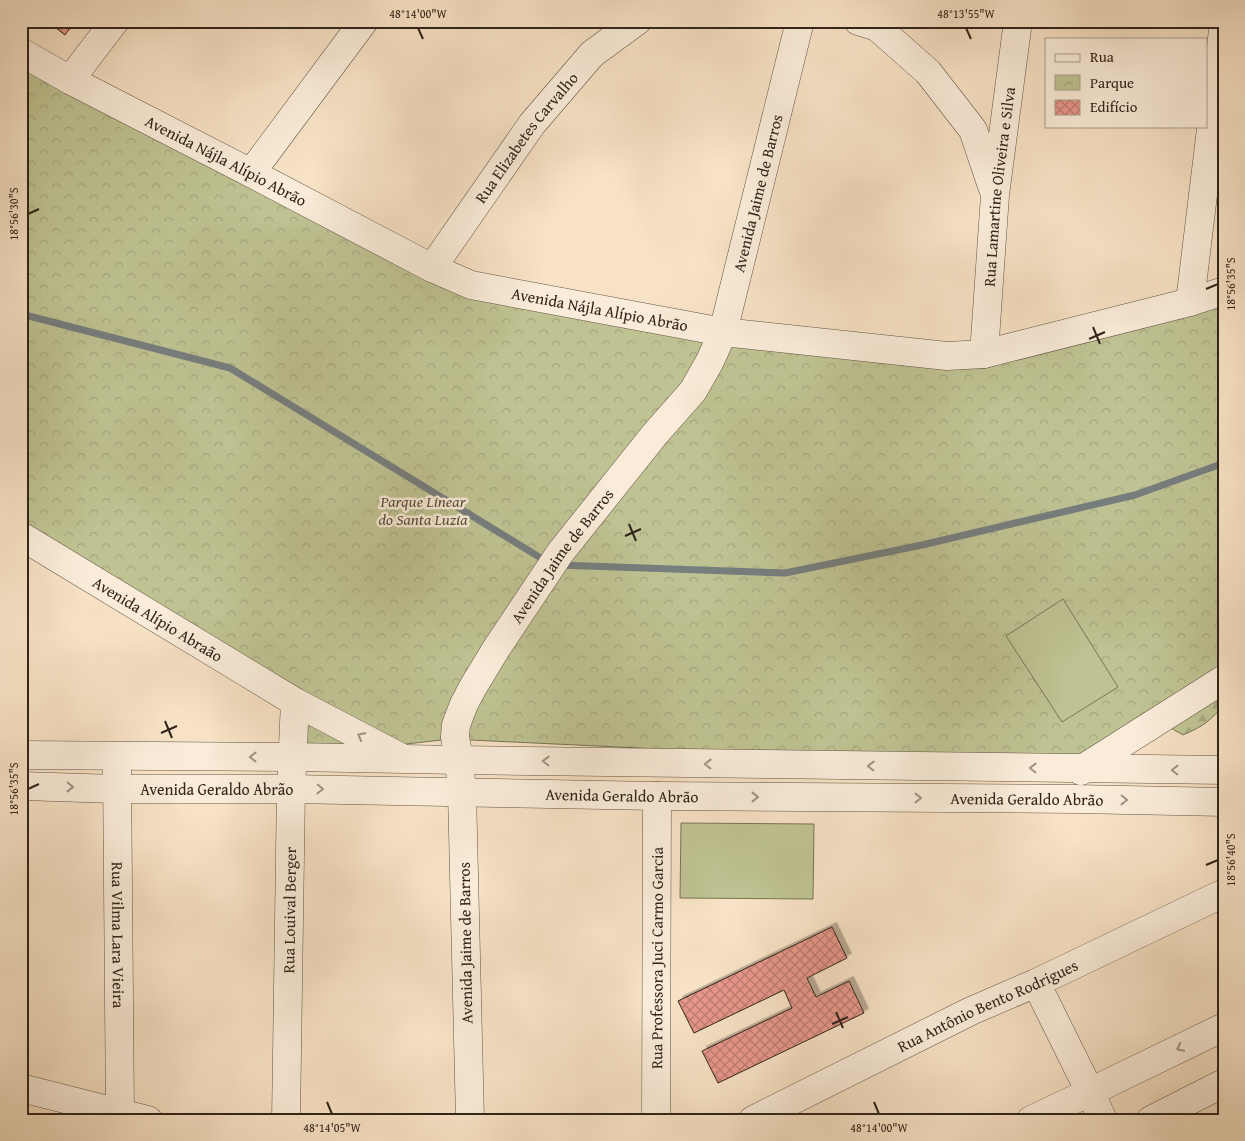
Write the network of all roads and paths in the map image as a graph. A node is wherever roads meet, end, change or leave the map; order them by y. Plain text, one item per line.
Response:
1 (115, 21) edge
2 (364, 21) edge
3 (637, 21) edge
4 (800, 21) edge
5 (858, 21) edge
6 (1018, 21) edge
7 (1224, 22) edge
8 (21, 52) edge
9 (70, 80) junction
10 (251, 172) junction
11 (995, 195) junction
12 (432, 268) junction
13 (1224, 291) edge
14 (1190, 302) junction
15 (723, 332) junction
16 (984, 354) junction
17 (21, 536) edge
18 (1224, 679) edge
19 (295, 702) junction
20 (21, 755) edge
21 (118, 756) junction
22 (292, 757) junction
23 (404, 759) junction
24 (459, 760) junction
25 (1082, 769) junction
26 (1224, 770) edge
27 (21, 786) edge
28 (117, 788) junction
29 (291, 789) junction
30 (462, 792) junction
31 (657, 796) junction
32 (1076, 799) junction
33 (1224, 802) edge
34 (1224, 893) edge
35 (1036, 982) junction
36 (1224, 1027) edge
37 (1224, 1083) edge
38 (21, 1088) edge
39 (1090, 1092) junction
40 (120, 1114) junction
41 (148, 1120) edge
42 (286, 1120) edge
43 (470, 1120) edge
44 (656, 1120) edge
45 (753, 1120) edge
46 (1031, 1120) edge
47 (1103, 1120) edge
48 (1151, 1120) edge

1 - 9 street
2 - 10 street
3 - 12 street, Rua Elizabetes Carvalho
4 - 15 street, Avenida Jaime de Barros
5 - 11 street
6 - 11 street, Rua Lamartine Oliveira e Silva
7 - 14 street
8 - 9 street, Avenida Nájla Alípio Abrão
9 - 10 street, Avenida Nájla Alípio Abrão
10 - 12 street, Avenida Nájla Alípio Abrão
11 - 16 street, Rua Lamartine Oliveira e Silva
12 - 15 street, Avenida Nájla Alípio Abrão
13 - 14 street, Avenida Nájla Alípio Abrão
14 - 16 street, Avenida Nájla Alípio Abrão
15 - 16 street, Avenida Nájla Alípio Abrão
15 - 24 street, Avenida Jaime de Barros
17 - 19 street, Avenida Alípio Abraão
18 - 25 street
19 - 22 street, Rua Louival Berger
23 -> 19 street, Avenida Alípio Abraão
20 - 21 street, Avenida Geraldo Abrão
22 -> 21 street, Avenida Geraldo Abrão
21 - 28 street, Rua Vilma Lara Vieira
22 - 23 street, Avenida Geraldo Abrão
22 - 29 street, Rua Louival Berger
23 - 24 street, Avenida Geraldo Abrão
25 -> 24 street, Avenida Geraldo Abrão
24 - 30 street, Avenida Jaime de Barros
26 -> 25 street, Avenida Geraldo Abrão
25 - 32 street
27 -> 28 street, Avenida Geraldo Abrão
28 - 29 street, Avenida Geraldo Abrão
28 - 40 street, Rua Vilma Lara Vieira
29 -> 30 street, Avenida Geraldo Abrão
29 - 42 street, Rua Louival Berger
30 - 31 street, Avenida Geraldo Abrão
30 - 43 street, Avenida Jaime de Barros
31 -> 32 street, Avenida Geraldo Abrão
31 - 44 street, Rua Professora Juci Carmo Garcia
32 -> 33 street, Avenida Geraldo Abrão
34 - 35 street, Rua Antônio Bento Rodrigues
35 - 39 street
35 - 45 street, Rua Antônio Bento Rodrigues
36 -> 39 street
37 - 48 street
38 - 40 street
39 - 46 street
39 - 47 street
40 - 41 street

